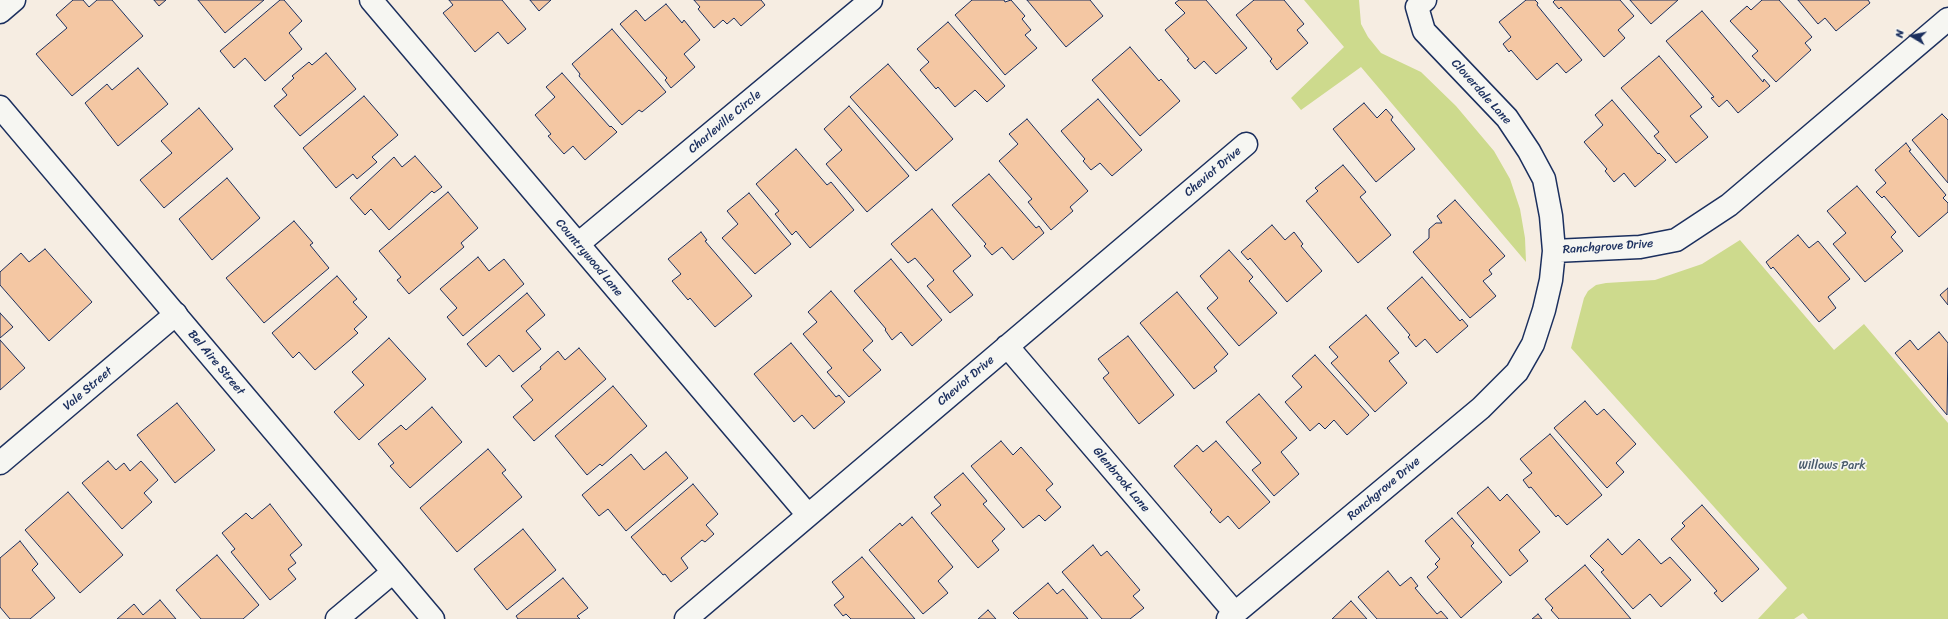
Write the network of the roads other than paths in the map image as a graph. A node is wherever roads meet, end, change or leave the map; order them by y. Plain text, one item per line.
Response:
1 (14, 0) edge
2 (372, 0) edge
3 (871, 0) edge
4 (1421, 4) edge
5 (0, 12) edge
6 (1948, 18) edge
7 (0, 107) edge
8 (1246, 144) dead end
9 (578, 244) junction
10 (1554, 251) junction
11 (176, 314) junction
12 (1007, 346) junction
13 (0, 463) edge
14 (808, 516) junction
15 (393, 572) junction
16 (1231, 616) edge
17 (337, 619) edge
18 (433, 619) edge
19 (686, 619) edge

1 - 5 street
2 - 9 street, Countrywood Lane
3 - 9 street, Charleville Circle
4 - 10 street, Cloverdale Lane
6 - 10 street, Ranchgrove Drive
7 - 11 street, Bel Aire Street
8 - 12 street, Cheviot Drive
9 - 14 street, Countrywood Lane
10 - 16 street, Ranchgrove Drive
11 - 13 street, Vale Street
11 - 15 street, Bel Aire Street
12 - 14 street, Cheviot Drive
12 - 16 street, Glenbrook Lane
14 - 19 street, Cheviot Drive
15 - 17 street
15 - 18 street, Bel Aire Street

